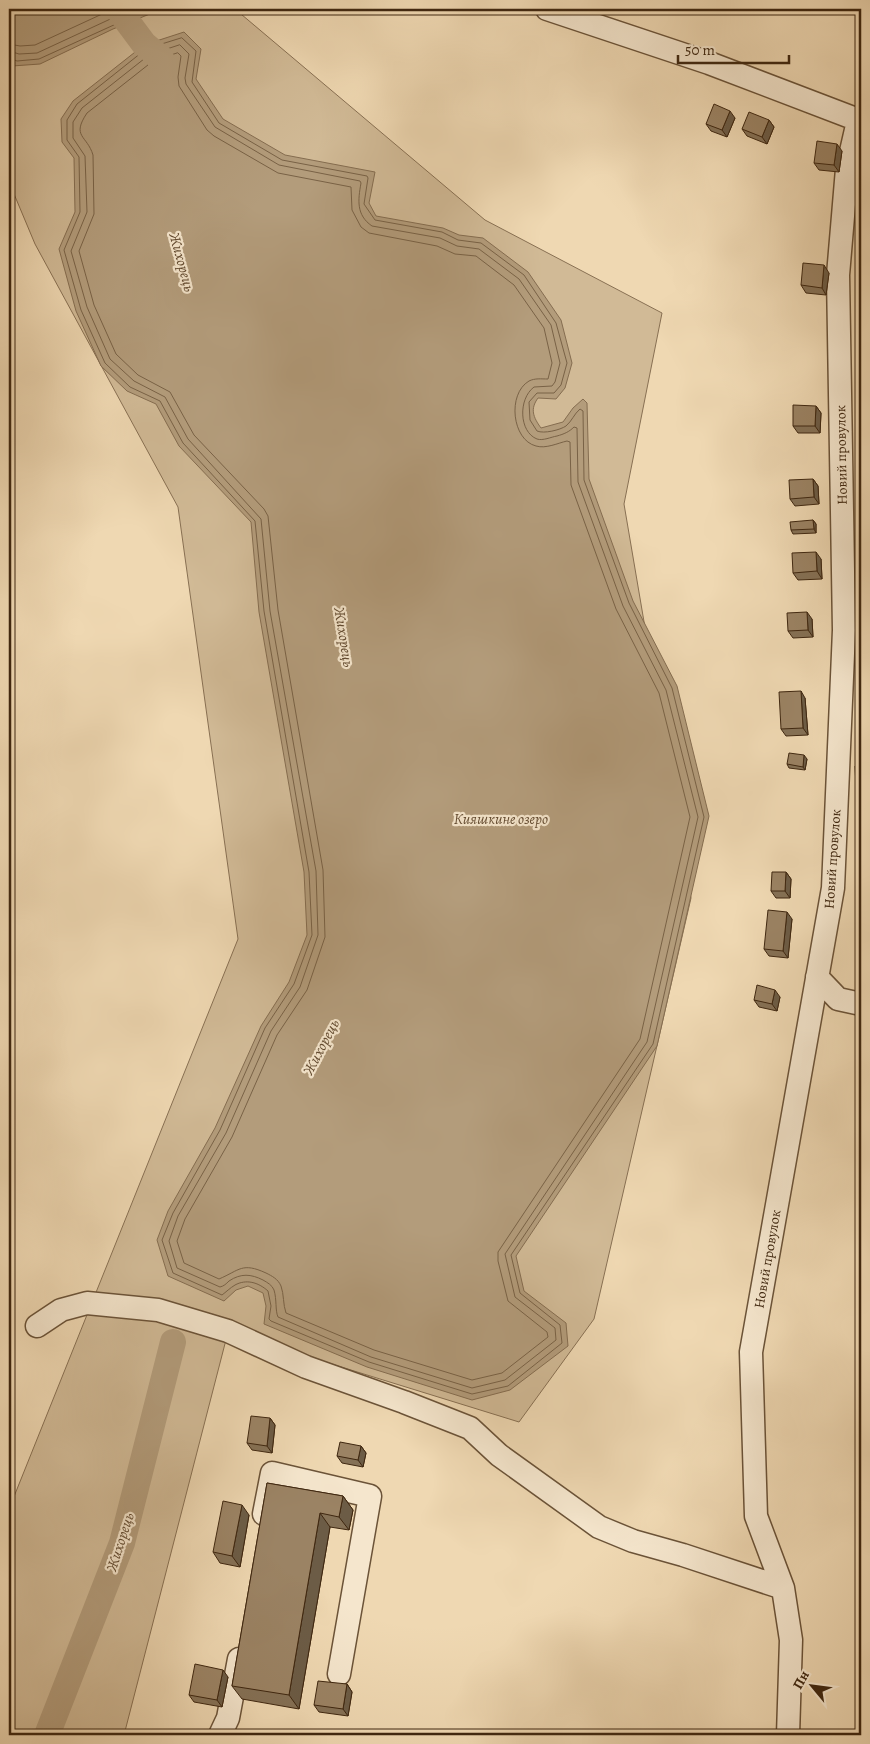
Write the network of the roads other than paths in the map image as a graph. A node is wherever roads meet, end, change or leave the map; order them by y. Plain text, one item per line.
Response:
1 (547, 9) edge
2 (860, 121) edge
3 (817, 977) junction
4 (861, 1004) edge
5 (36, 1326) dead end
6 (261, 1532) edge
7 (783, 1588) junction
8 (242, 1640) edge
9 (338, 1674) dead end
10 (220, 1735) edge
11 (788, 1735) edge

1 - 2 street
2 - 3 street, Новий провулок
3 - 4 street
3 - 7 street, Новий провулок
5 - 7 street
6 - 9 street
7 - 11 street, Новий провулок
8 - 10 street

